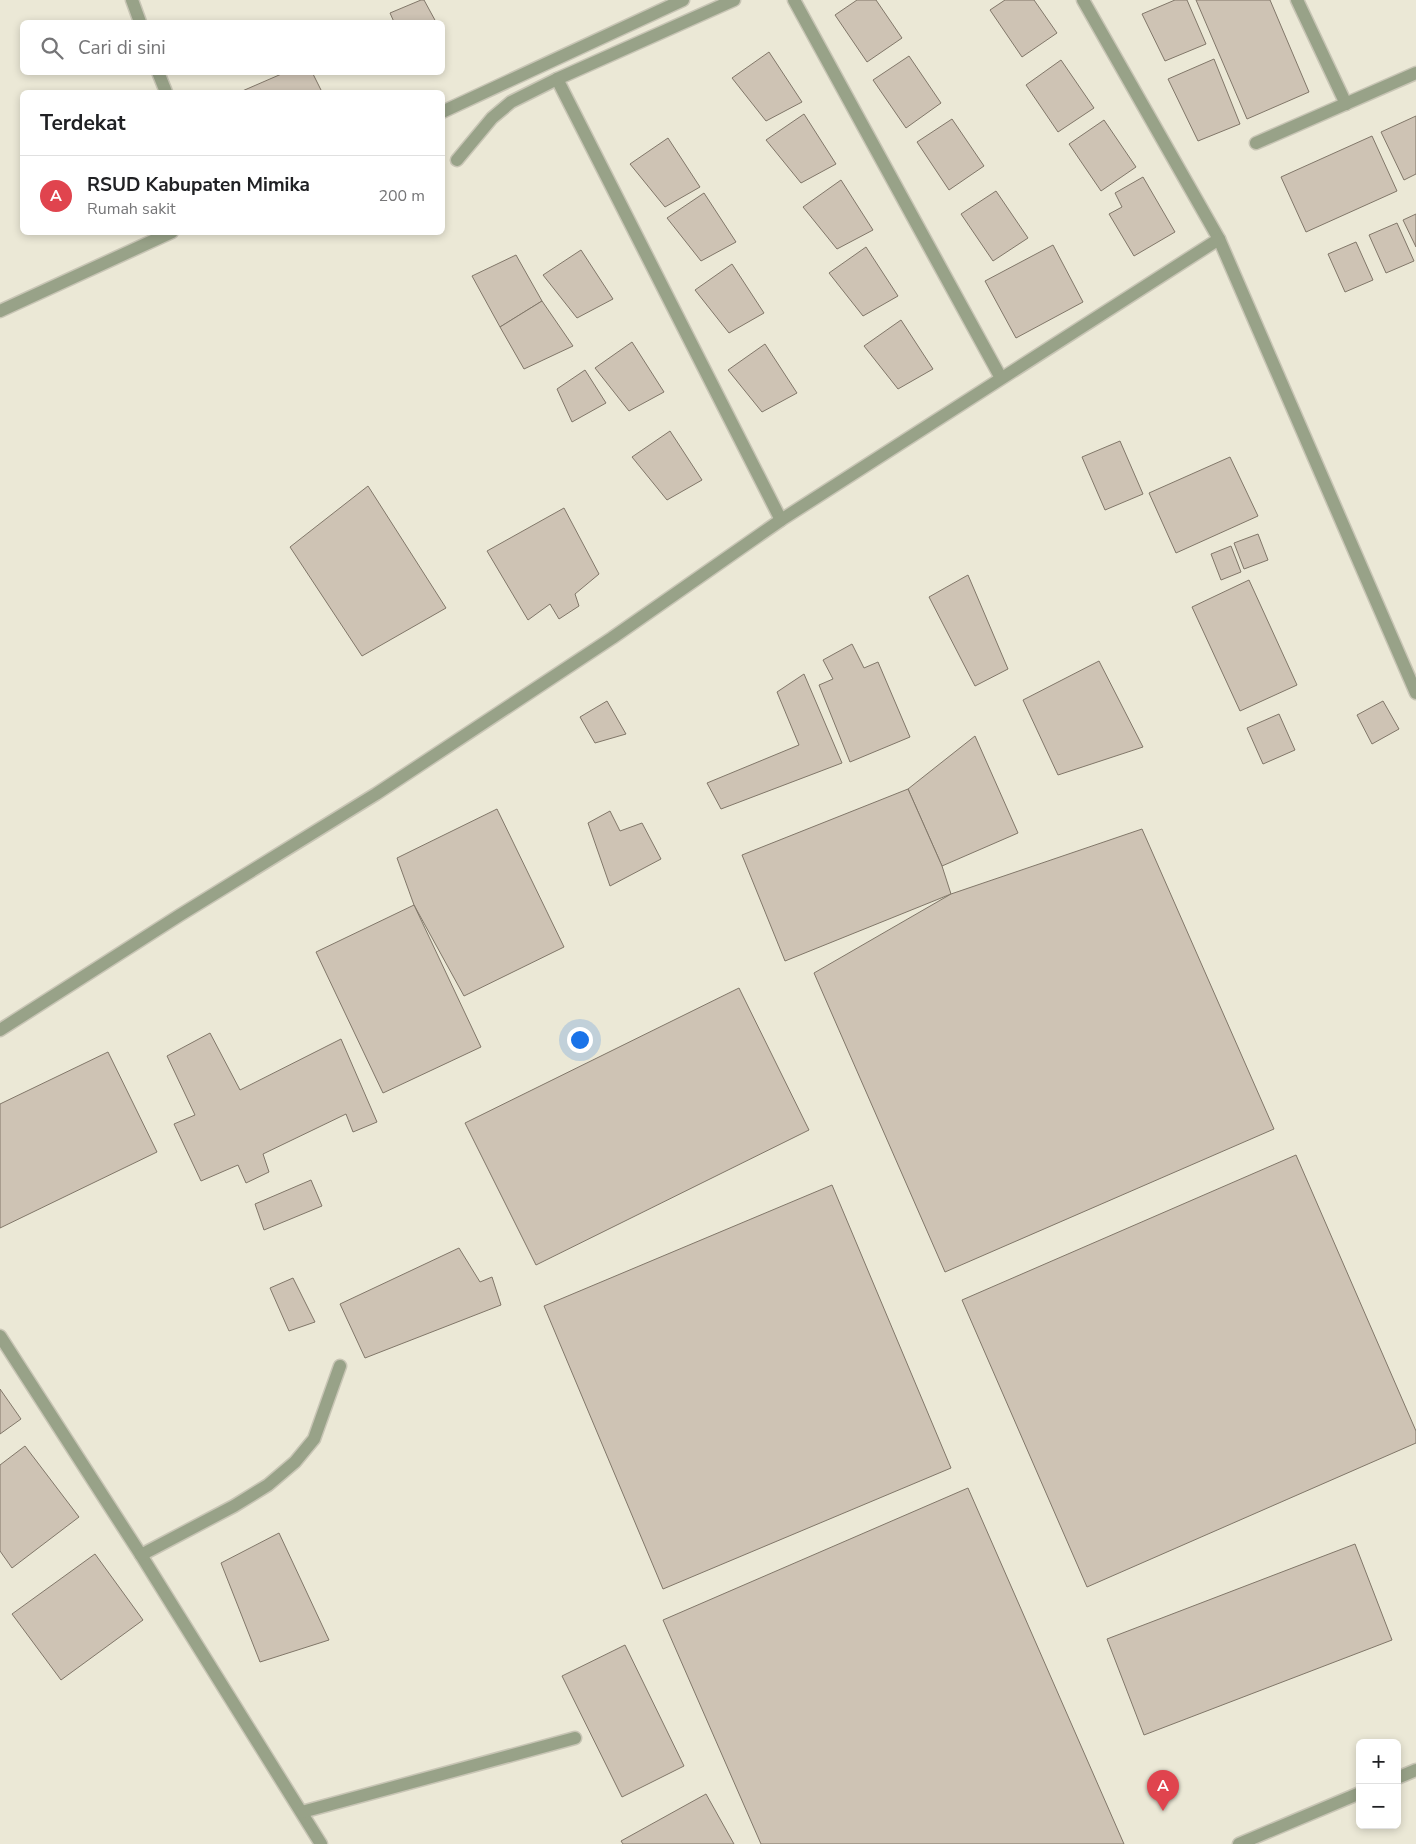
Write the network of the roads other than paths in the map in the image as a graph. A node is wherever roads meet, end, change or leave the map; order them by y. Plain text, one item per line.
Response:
1 (132, 0) edge
2 (683, 0) edge
3 (734, 0) edge
4 (794, 0) edge
5 (1083, 0) edge
6 (1297, 0) edge
7 (139, 20) edge
8 (1416, 73) edge
9 (159, 75) edge
10 (557, 79) junction
11 (165, 90) edge
12 (1346, 104) junction
13 (445, 111) edge
14 (1256, 143) dead end
15 (457, 160) dead end
16 (165, 235) edge
17 (1218, 239) junction
18 (0, 311) edge
19 (1001, 378) junction
20 (782, 520) junction
21 (1416, 693) edge
22 (0, 1030) edge
23 (0, 1336) edge
24 (340, 1366) dead end
25 (141, 1555) junction
26 (575, 1738) dead end
27 (1416, 1770) edge
28 (1401, 1776) edge
29 (1356, 1795) edge
30 (302, 1812) junction
31 (322, 1844) edge
32 (1239, 1844) edge

1 - 7 street
2 - 13 street
3 - 10 street
4 - 19 street
5 - 17 street
6 - 12 street
8 - 12 street
9 - 11 street
10 - 15 street
10 - 20 street
12 - 14 street
16 - 18 street
17 - 19 street
17 - 21 street
19 - 20 street
20 - 22 street
23 - 25 street
24 - 25 street
25 - 30 street
26 - 30 street
27 - 28 street
29 - 32 street
30 - 31 street

